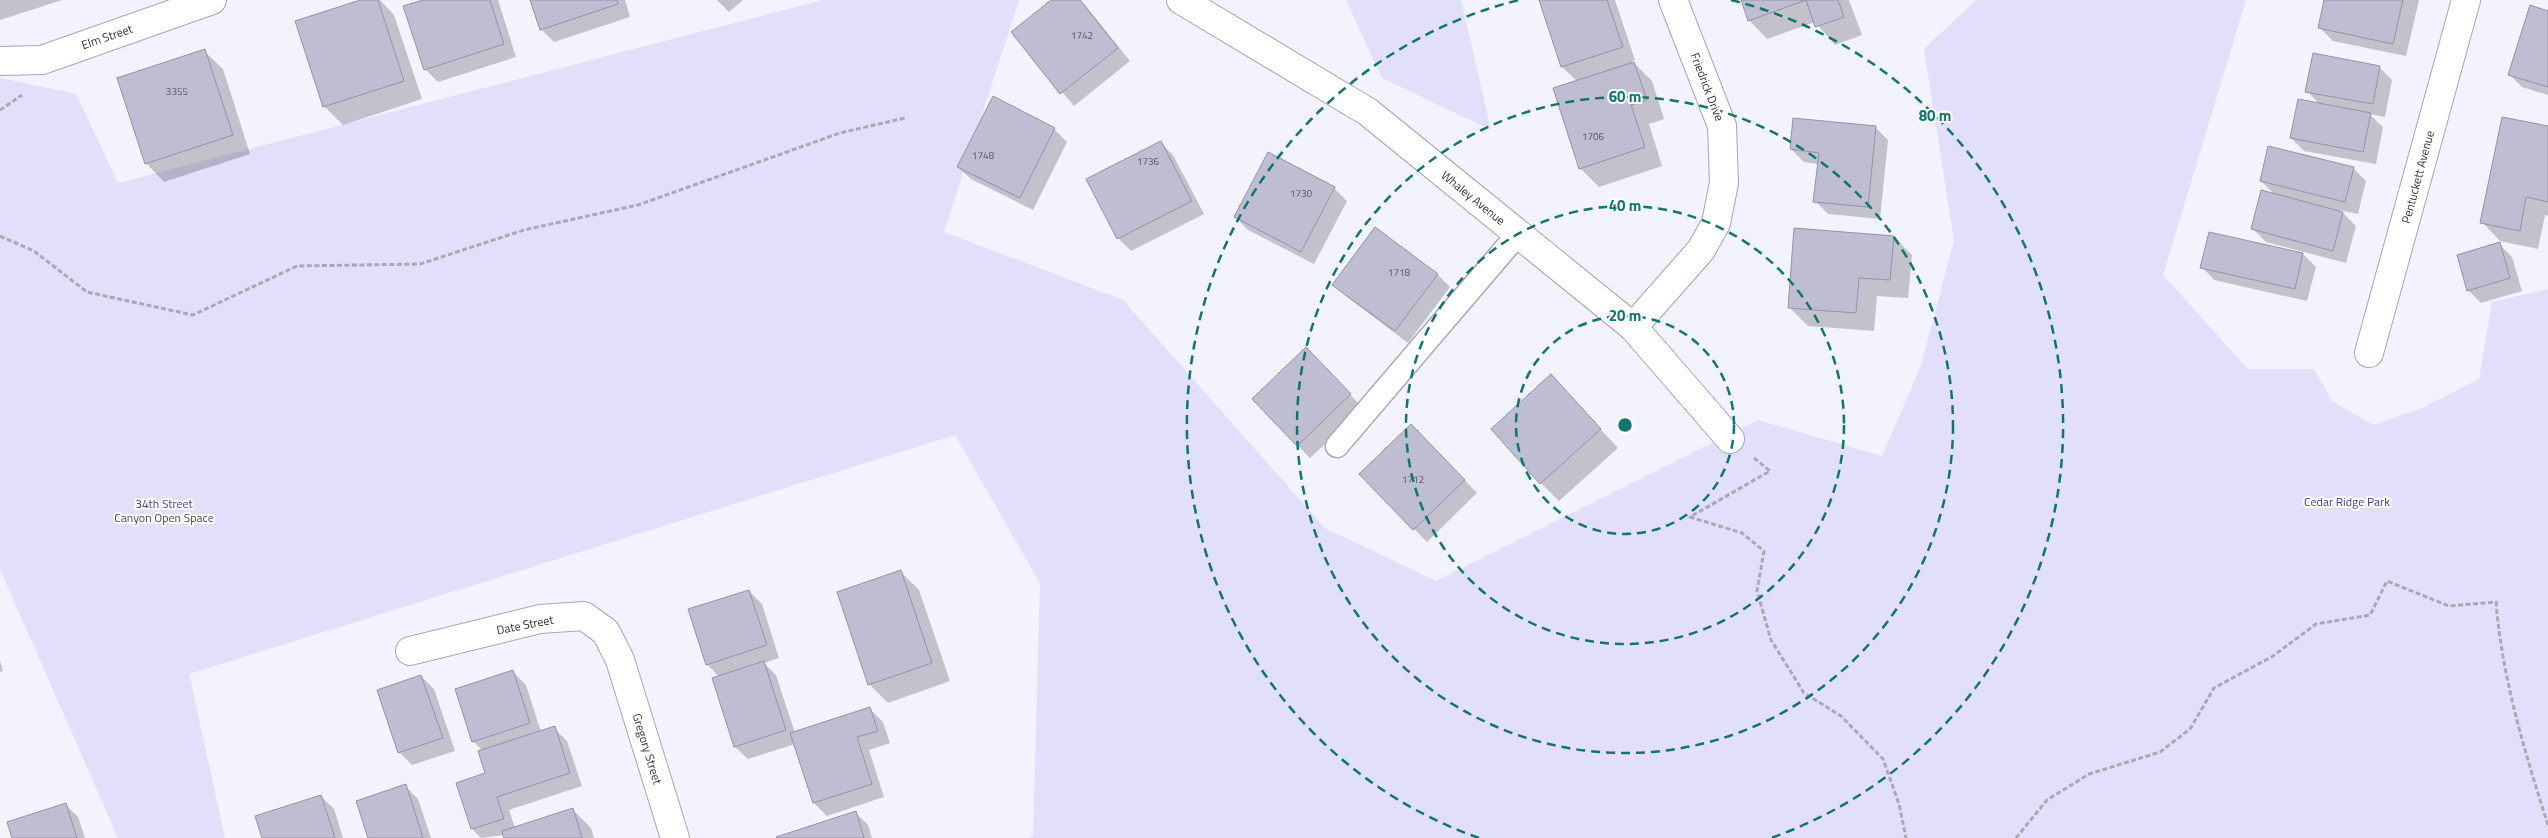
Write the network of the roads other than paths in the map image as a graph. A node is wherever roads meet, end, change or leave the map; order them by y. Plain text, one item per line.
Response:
1 (212, 0) edge
2 (1181, 0) edge
3 (1673, 0) edge
4 (2466, 0) edge
5 (0, 60) edge
6 (1518, 234) junction
7 (1633, 327) junction
8 (2369, 353) dead end
9 (1730, 439) road end
10 (1337, 446) dead end
11 (410, 652) dead end
12 (620, 660) joint
13 (675, 838) edge

1 - 5 street, Elm Street
2 - 6 street, Whaley Avenue
3 - 7 street, Friedrick Drive
4 - 8 street, Pentuckett Avenue
6 - 7 street, Whaley Avenue
6 - 10 lane
7 - 9 street, Whaley Avenue
11 - 12 street, Date Street
12 - 13 street, Gregory Street

